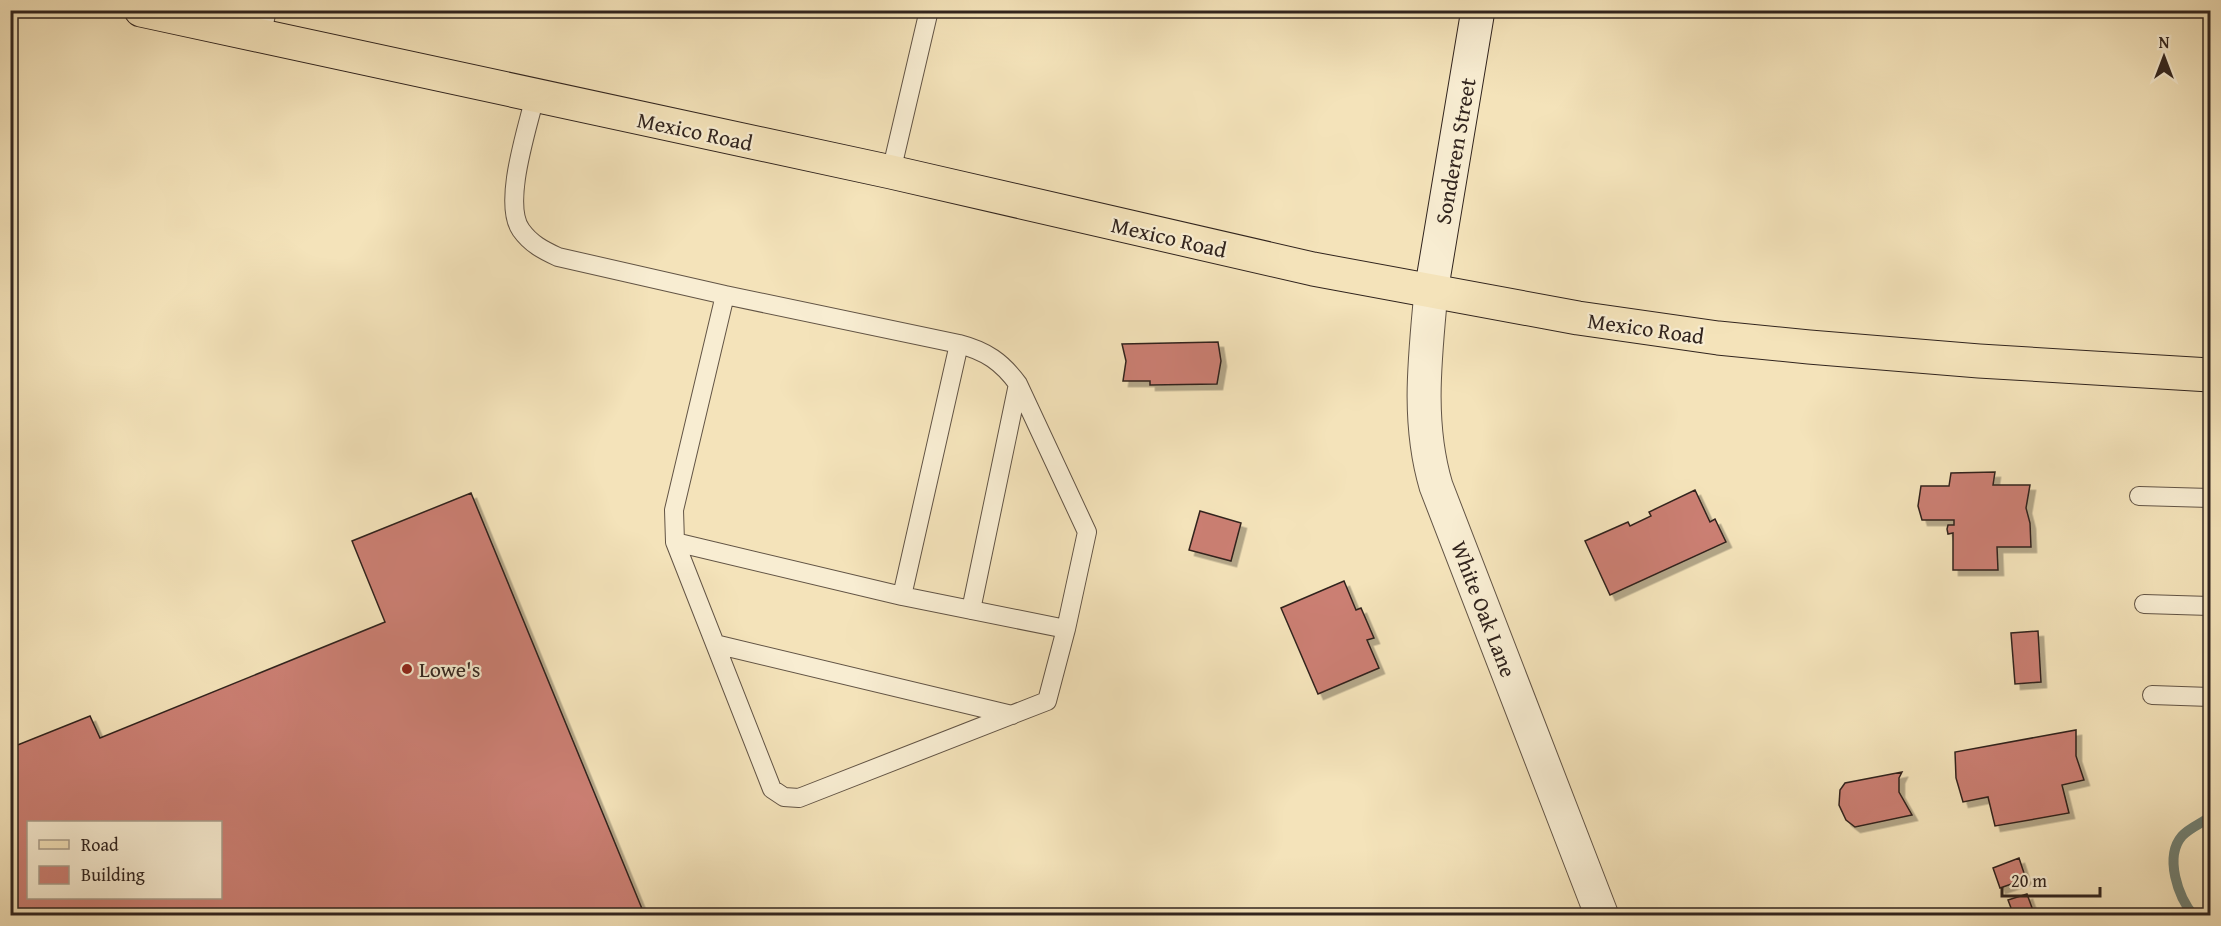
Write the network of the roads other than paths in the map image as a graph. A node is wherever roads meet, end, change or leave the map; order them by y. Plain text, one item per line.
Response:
1 (141, 10) edge
2 (929, 10) edge
3 (1478, 10) edge
4 (264, 24) edge
5 (535, 96) junction
6 (891, 172) junction
7 (1431, 292) junction
8 (725, 295) junction
9 (960, 344) junction
10 (2211, 375) edge
11 (1018, 384) junction
12 (2139, 496) dead end
13 (2211, 498) edge
14 (675, 542) junction
15 (902, 596) junction
16 (2144, 604) dead end
17 (2211, 606) edge
18 (971, 610) junction
19 (1066, 629) junction
20 (716, 644) junction
21 (2152, 695) dead end
22 (2211, 697) edge
23 (1012, 715) junction
24 (1602, 915) edge

1 - 4 main road, Mexico Road
2 - 6 lane
3 - 7 street, Sonderen Street
4 - 5 main road, Mexico Road
5 - 6 main road, Mexico Road
5 - 8 lane
6 - 7 main road, Mexico Road
7 - 10 main road, Mexico Road
7 - 24 street, White Oak Lane
8 - 9 lane
8 - 14 lane
9 - 11 lane
9 - 15 lane
11 - 18 lane
11 - 19 lane
12 - 13 lane
14 - 15 lane
14 - 20 lane
15 - 18 lane
16 - 17 lane
18 - 19 lane
19 - 23 lane
20 - 23 lane
20 - 23 lane
21 - 22 lane

